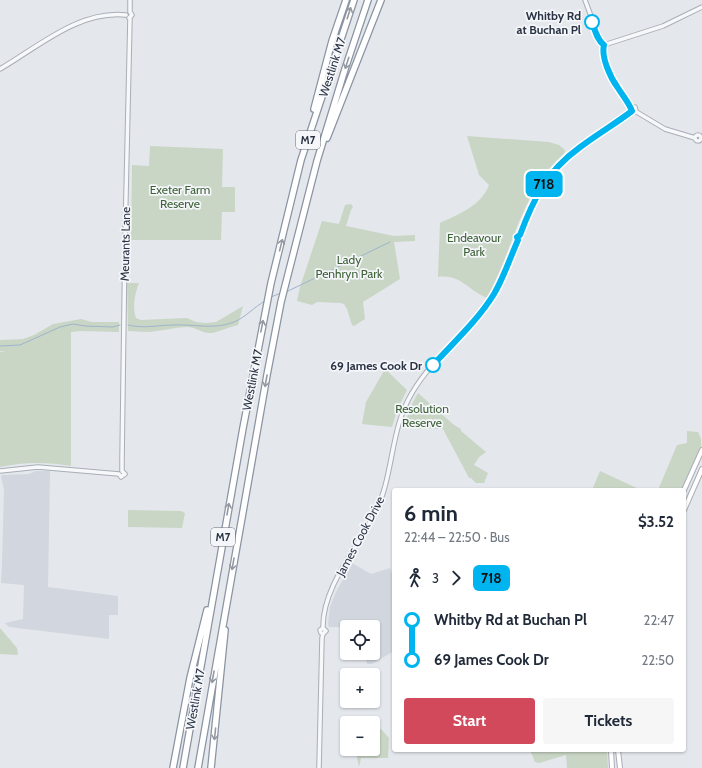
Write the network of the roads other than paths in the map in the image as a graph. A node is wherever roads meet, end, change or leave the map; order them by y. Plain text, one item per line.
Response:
1 (130, 0) edge
2 (346, 0) edge
3 (354, 0) edge
4 (368, 0) edge
5 (381, 0) edge
6 (585, 0) edge
7 (702, 8) edge
8 (128, 13) junction
9 (602, 45) junction
10 (0, 68) edge
11 (633, 110) junction
12 (701, 139) edge
13 (301, 160) junction
14 (309, 191) junction
15 (702, 450) edge
16 (702, 469) edge
17 (0, 471) edge
18 (685, 488) edge
19 (686, 505) edge
20 (218, 566) junction
21 (225, 611) junction
22 (611, 752) edge
23 (618, 752) edge
24 (173, 768) edge
25 (183, 768) edge
26 (198, 768) edge
27 (211, 768) edge
28 (319, 768) edge
29 (612, 768) edge
30 (620, 768) edge

1 - 8 street
2 - 13 highway
13 -> 3 highway, Westlink M7 / M7
4 -> 14 highway, Westlink M7 / M7
5 - 14 highway, M7
6 - 9 street
7 - 9 street
8 - 10 street
8 - 17 street, Meurants Lane
9 - 11 street
11 - 12 street
11 - 28 street, James Cook Drive
20 -> 13 highway, Westlink M7 / M7
14 -> 21 highway, Westlink M7 / M7
15 - 18 main road
16 - 19 main road
20 - 24 highway, M7
20 - 25 highway, Westlink M7 / M7
21 -> 26 highway, Westlink M7 / M7
21 -> 27 highway
22 - 29 main road
23 - 30 main road

